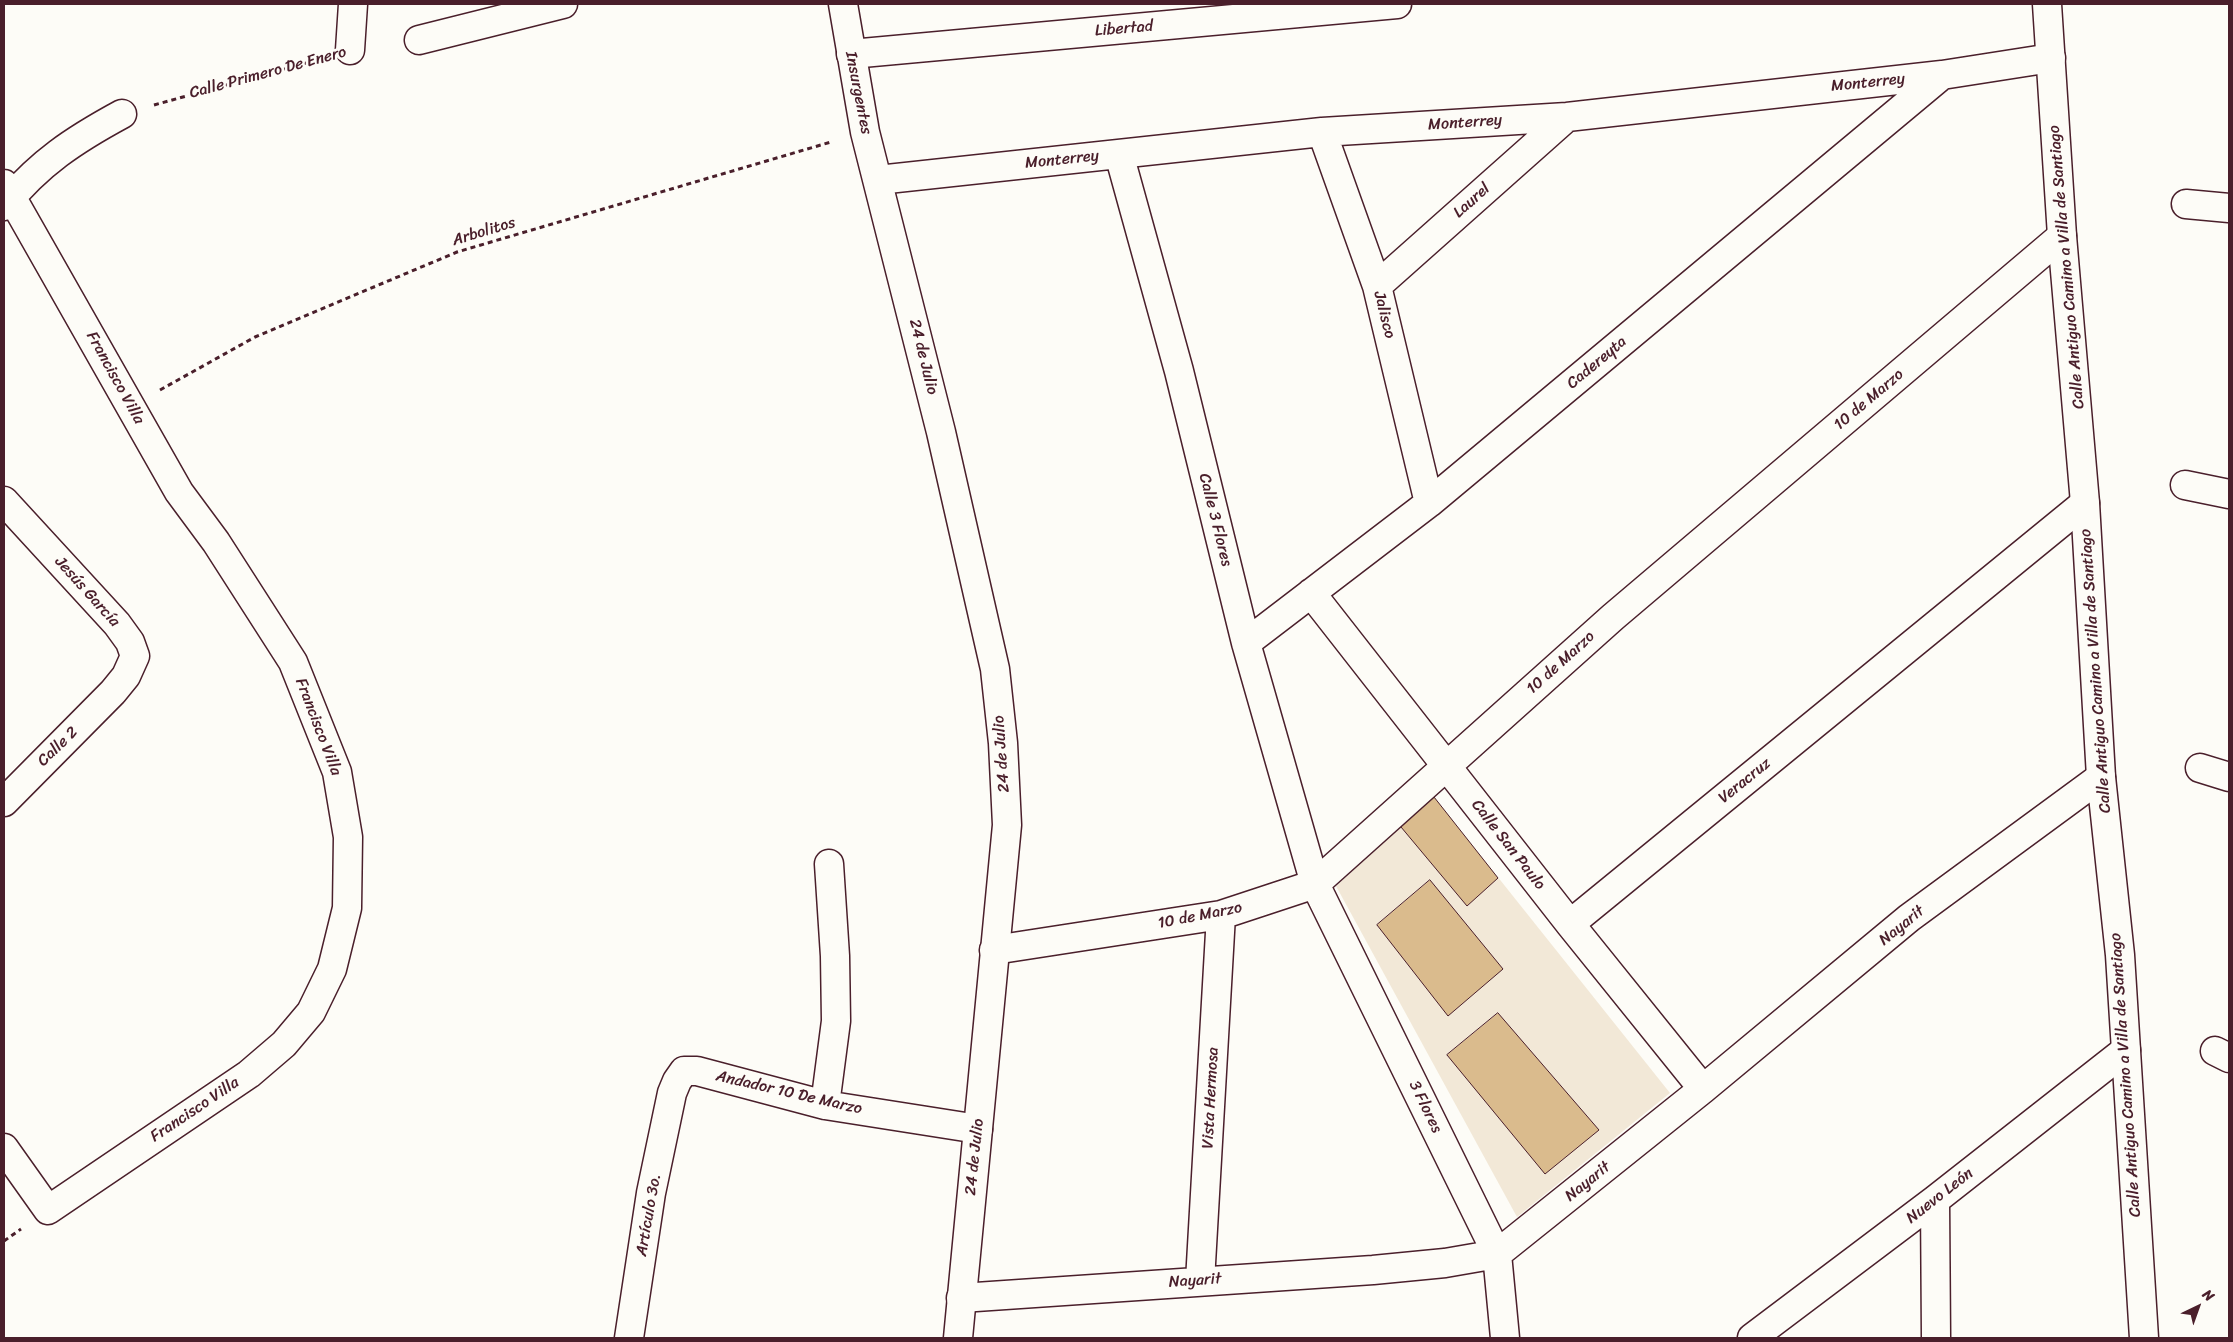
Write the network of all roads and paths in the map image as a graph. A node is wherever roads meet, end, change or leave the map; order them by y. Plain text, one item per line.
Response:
1 (353, 4) edge
2 (563, 4) edge
3 (843, 4) edge
4 (1397, 4) edge
5 (2047, 4) edge
6 (419, 40) dead end
7 (350, 50) joint
8 (851, 54) junction
9 (2051, 58) junction
10 (1942, 75) junction
11 (122, 114) joint
12 (1567, 117) junction
13 (865, 132) junction
14 (1322, 132) junction
15 (1119, 154) junction
16 (878, 180) junction
17 (7, 196) edge
18 (2186, 204) dead end
19 (2229, 208) edge
20 (2062, 236) junction
21 (1377, 286) junction
22 (131, 406) junction
23 (2185, 485) dead end
24 (2229, 494) edge
25 (4, 501) edge
26 (1429, 503) junction
27 (2085, 503) junction
28 (1311, 593) junction
29 (1246, 643) junction
30 (113, 692) joint
31 (1446, 765) junction
32 (2200, 768) dead end
33 (2101, 776) junction
34 (2229, 777) edge
35 (4, 802) edge
36 (829, 864) dead end
37 (1315, 884) junction
38 (1221, 915) junction
39 (1570, 924) junction
40 (994, 950) junction
41 (2126, 1050) junction
42 (1703, 1089) junction
43 (672, 1093) joint
44 (825, 1105) junction
45 (978, 1129) junction
46 (4, 1148) edge
47 (1935, 1200) junction
48 (1497, 1254) junction
49 (1200, 1281) junction
50 (961, 1298) junction
51 (629, 1338) edge
52 (958, 1338) edge
53 (1505, 1338) edge
54 (1752, 1338) edge
55 (1936, 1338) edge
56 (2144, 1338) edge

1 - 7 street
2 - 6 street
3 - 8 street, Insurgentes
4 - 8 street, Libertad
5 - 9 street, Calle Antiguo Camino a Villa de Santiago
7 - 11 path, Calle Primero De Enero
8 - 13 street, Insurgentes
9 - 10 street, Monterrey
9 - 20 street, Calle Antiguo Camino a Villa de Santiago
10 - 12 street, Monterrey
10 - 26 street, Cadereyta
11 - 17 street
12 - 14 street, Monterrey
12 - 21 street, Laurel
13 - 16 street, Insurgentes
13 - 22 path, Arbolitos
14 - 15 street, Monterrey
14 - 21 street, Jalisco
15 - 16 street, Monterrey
15 - 29 street, Calle 3 Flores
16 - 40 street, 24 de Julio
17 - 22 street, Francisco Villa
18 - 19 street
20 - 27 street, Calle Antiguo Camino a Villa de Santiago
20 - 31 street, 10 de Marzo
21 - 26 street, Jalisco
22 - 46 street, Francisco Villa
23 - 24 street
25 - 30 street, Jesús García
26 - 28 street, Cadereyta
27 - 33 street, Calle Antiguo Camino a Villa de Santiago
27 - 39 street, Veracruz
28 - 29 street, Cadereyta
28 - 31 street, Calle San Paulo
29 - 37 street, Calle 3 Flores
30 - 35 street, Calle 2
31 - 37 street, 10 de Marzo
31 - 39 street, Calle San Paulo
32 - 34 street
33 - 41 street, Calle Antiguo Camino a Villa de Santiago
33 - 42 street, Nayarit
36 - 44 street
37 - 38 street, 10 de Marzo
37 - 48 street, 3 Flores
38 - 40 street, 10 de Marzo
38 - 49 street, Vista Hermosa
39 - 42 street
40 - 45 street, 24 de Julio
41 - 47 street, Nuevo León
41 - 56 street, Calle Antiguo Camino a Villa de Santiago
42 - 48 street, Nayarit
43 - 44 street, Andador 10 De Marzo
43 - 51 street, Artículo 3o.
44 - 45 street, Andador 10 De Marzo
45 - 50 street, 24 de Julio
47 - 54 street, Nuevo León
47 - 55 street
48 - 49 street, Nayarit
48 - 53 street, 3 Flores
49 - 50 street, Nayarit
50 - 52 street, 24 de Julio

